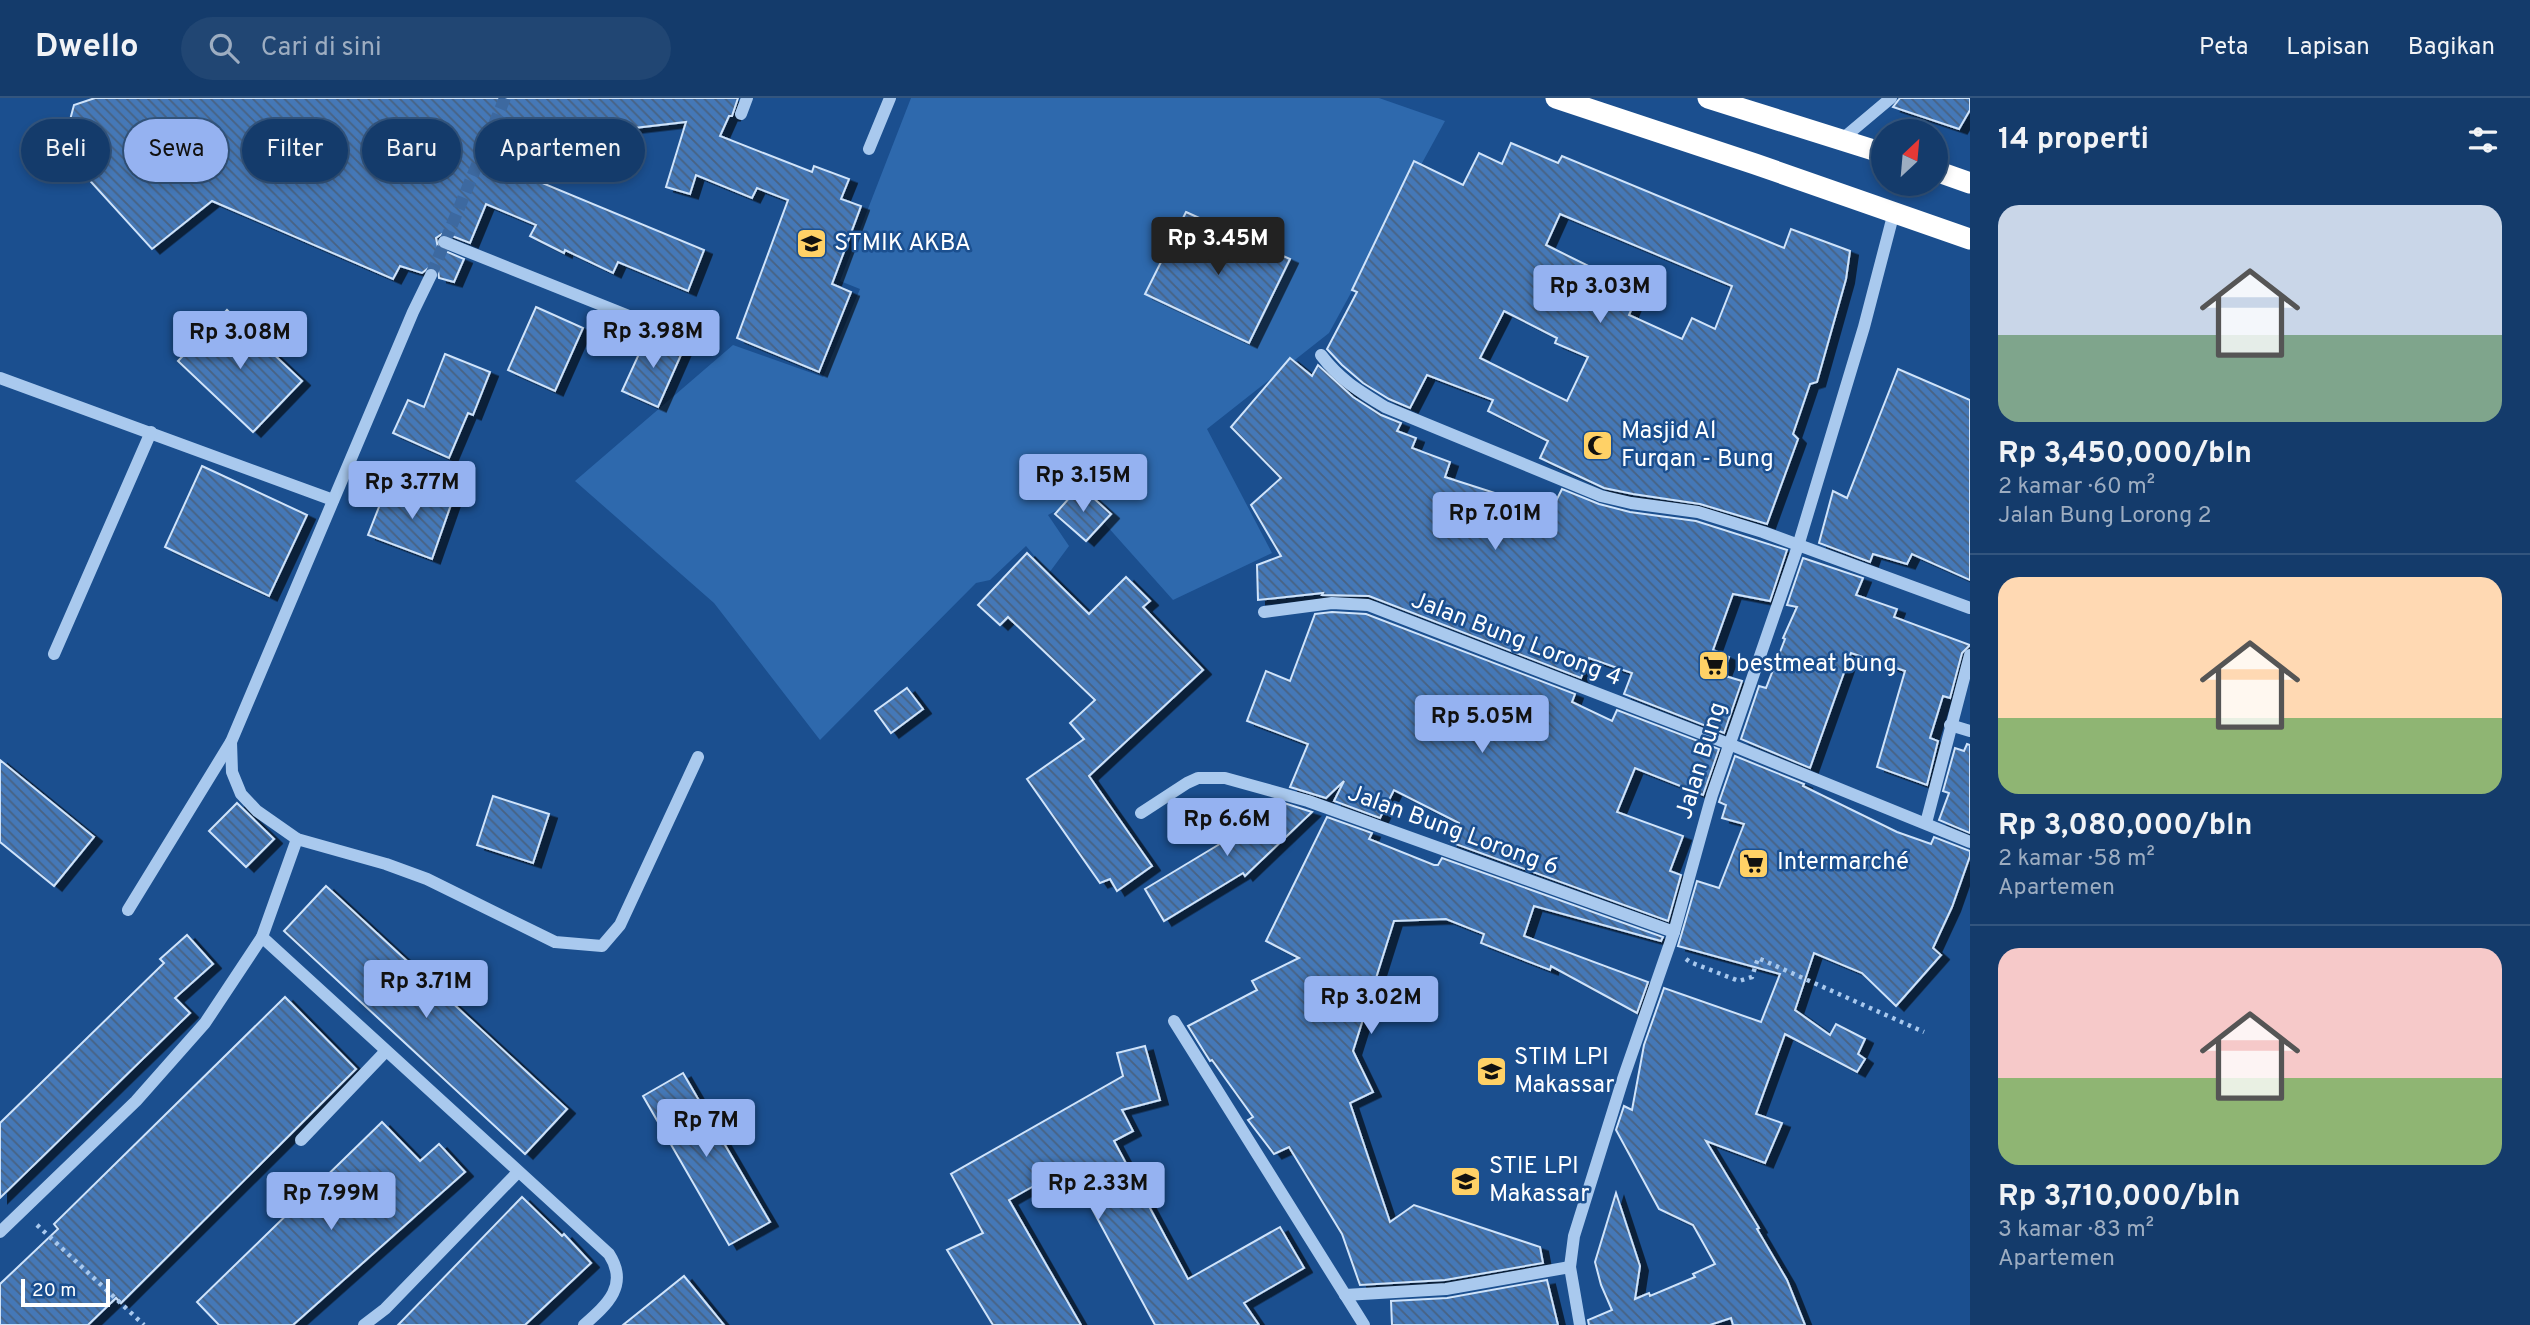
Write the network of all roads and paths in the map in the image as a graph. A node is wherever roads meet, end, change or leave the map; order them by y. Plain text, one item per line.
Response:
1 (747, 98) edge
2 (890, 98) edge
3 (1556, 98) edge
4 (1708, 98) edge
5 (1891, 98) edge
6 (741, 114) dead end
7 (1841, 140) junction
8 (869, 149) dead end
9 (1871, 149) edge
10 (1948, 175) edge
11 (1970, 183) edge
12 (1894, 212) junction
13 (1970, 239) edge
14 (444, 242) dead end
15 (431, 275) tunnel mouth
16 (629, 316) dead end
17 (1321, 355) dead end
18 (0, 378) edge
19 (151, 432) junction
20 (333, 500) junction
21 (1798, 546) junction
22 (1970, 608) edge
23 (1264, 612) dead end
24 (54, 654) dead end
25 (1970, 654) edge
26 (1950, 725) junction
27 (1970, 731) edge
28 (230, 742) junction
29 (1729, 744) junction
30 (698, 757) dead end
31 (1141, 813) dead end
32 (1926, 823) junction
33 (298, 839) junction
34 (1970, 842) edge
35 (128, 910) dead end
36 (1674, 932) junction
37 (262, 937) junction
38 (1174, 1021) dead end
39 (1924, 1032) dead end
40 (386, 1051) junction
41 (301, 1140) dead end
42 (518, 1172) junction
43 (21, 1210) junction
44 (0, 1232) edge
45 (1570, 1267) junction
46 (1345, 1294) junction
47 (144, 1325) edge
48 (364, 1325) edge
49 (584, 1325) edge
50 (1364, 1325) edge
51 (1580, 1325) edge

1 - 6 street
2 - 8 street
3 - 12 highway
4 - 7 highway
5 - 7 street
7 - 9 highway
10 - 11 highway
12 - 13 highway
12 - 21 street, Jalan Bung
14 - 16 street
15 - 20 street
17 - 21 street
18 - 19 street
19 - 20 street
19 - 24 street
20 - 28 street
21 - 22 street
21 - 29 street, Jalan Bung
23 - 29 street, Jalan Bung Lorong 4
25 - 26 street
26 - 27 street
26 - 32 street
28 - 33 street
28 - 35 street
29 - 32 street, Jalan Bung Lorong 4
29 - 36 street, Jalan Bung
30 - 33 street
31 - 36 street, Jalan Bung Lorong 6
32 - 34 street, Jalan Bung Lorong 4
33 - 37 street
36 - 39 path
36 - 45 street, Jalan Bung
37 - 40 street
37 - 43 street
38 - 46 street
40 - 41 street
40 - 42 street
42 - 48 street
42 - 49 street
43 - 44 street
43 - 47 path
45 - 46 street
45 - 51 street, Jalan Bung
46 - 50 street

